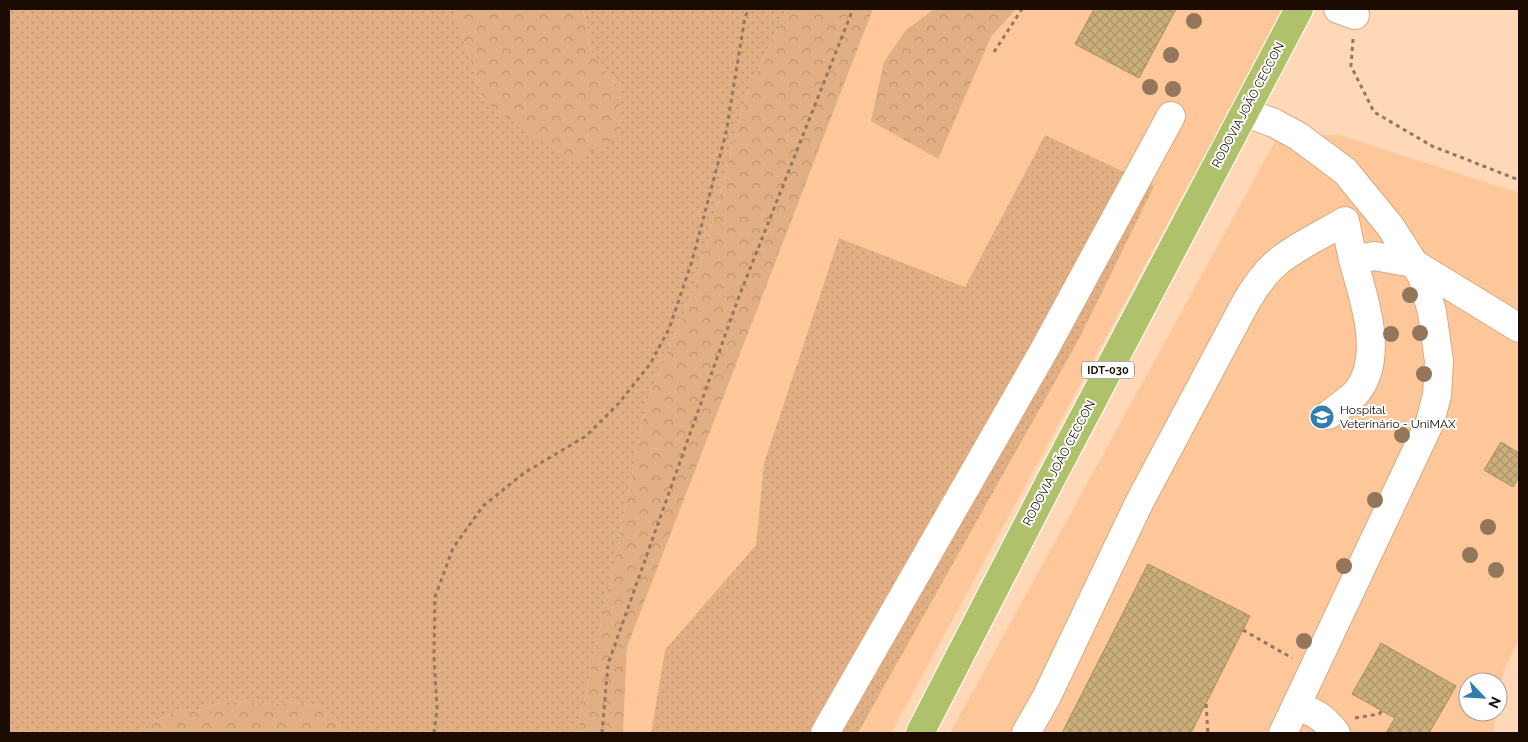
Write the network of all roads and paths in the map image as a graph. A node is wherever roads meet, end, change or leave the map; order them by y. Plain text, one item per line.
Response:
1 (748, 9) edge
2 (853, 9) edge
3 (1022, 9) edge
4 (1299, 9) edge
5 (1347, 12) edge
6 (994, 52) dead end
7 (1244, 112) junction
8 (1171, 116) dead end
9 (1345, 171) junction
10 (1519, 180) edge
11 (1345, 221) junction
12 (1353, 260) junction
13 (1414, 263) junction
14 (1519, 328) edge
15 (1328, 415) dead end
16 (1206, 704) dead end
17 (1296, 706) junction
18 (434, 733) edge
19 (602, 733) edge
20 (825, 733) edge
21 (920, 733) edge
22 (1026, 733) edge
23 (1208, 733) edge
24 (1283, 733) edge
25 (1336, 733) edge

1 - 18 path
2 - 19 path
3 - 6 path
4 - 7 main road, RODOVIA JOÃO CECCON / IDT-030
5 - 10 path
7 - 9 lane
7 - 21 main road, RODOVIA JOÃO CECCON / IDT-030
8 - 20 lane
9 - 11 lane
9 - 13 lane
11 - 12 lane
11 - 22 lane
12 - 13 lane
12 - 15 lane
13 - 14 lane
13 - 17 lane
16 - 23 path
17 - 24 lane
17 - 25 lane

